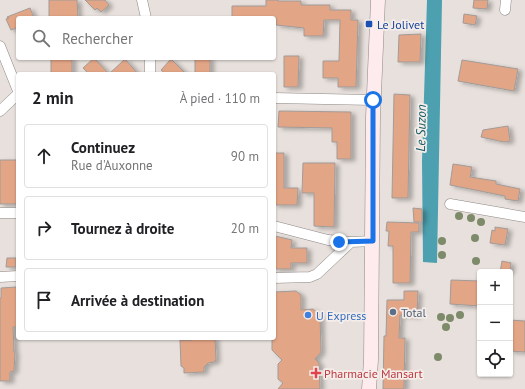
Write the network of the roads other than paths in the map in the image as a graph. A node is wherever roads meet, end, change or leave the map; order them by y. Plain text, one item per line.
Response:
1 (142, 0) edge
2 (378, 0) edge
3 (146, 16) edge
4 (0, 46) edge
5 (150, 60) edge
6 (150, 72) edge
7 (16, 86) edge
8 (16, 96) edge
9 (276, 98) edge
10 (373, 100) junction
11 (0, 111) edge
12 (450, 204) dead end
13 (0, 213) edge
14 (16, 213) edge
15 (525, 217) edge
16 (276, 227) edge
17 (373, 241) junction
18 (351, 242) junction
19 (16, 276) edge
20 (0, 277) edge
21 (276, 278) edge
22 (369, 389) edge

1 - 3 street
2 - 10 main road
4 - 7 street
5 - 6 street
8 - 11 street
9 - 10 street
10 - 17 main road
12 - 15 street
13 - 14 street
16 - 18 street
17 - 18 street
17 - 22 main road
18 - 21 street
19 - 20 street

